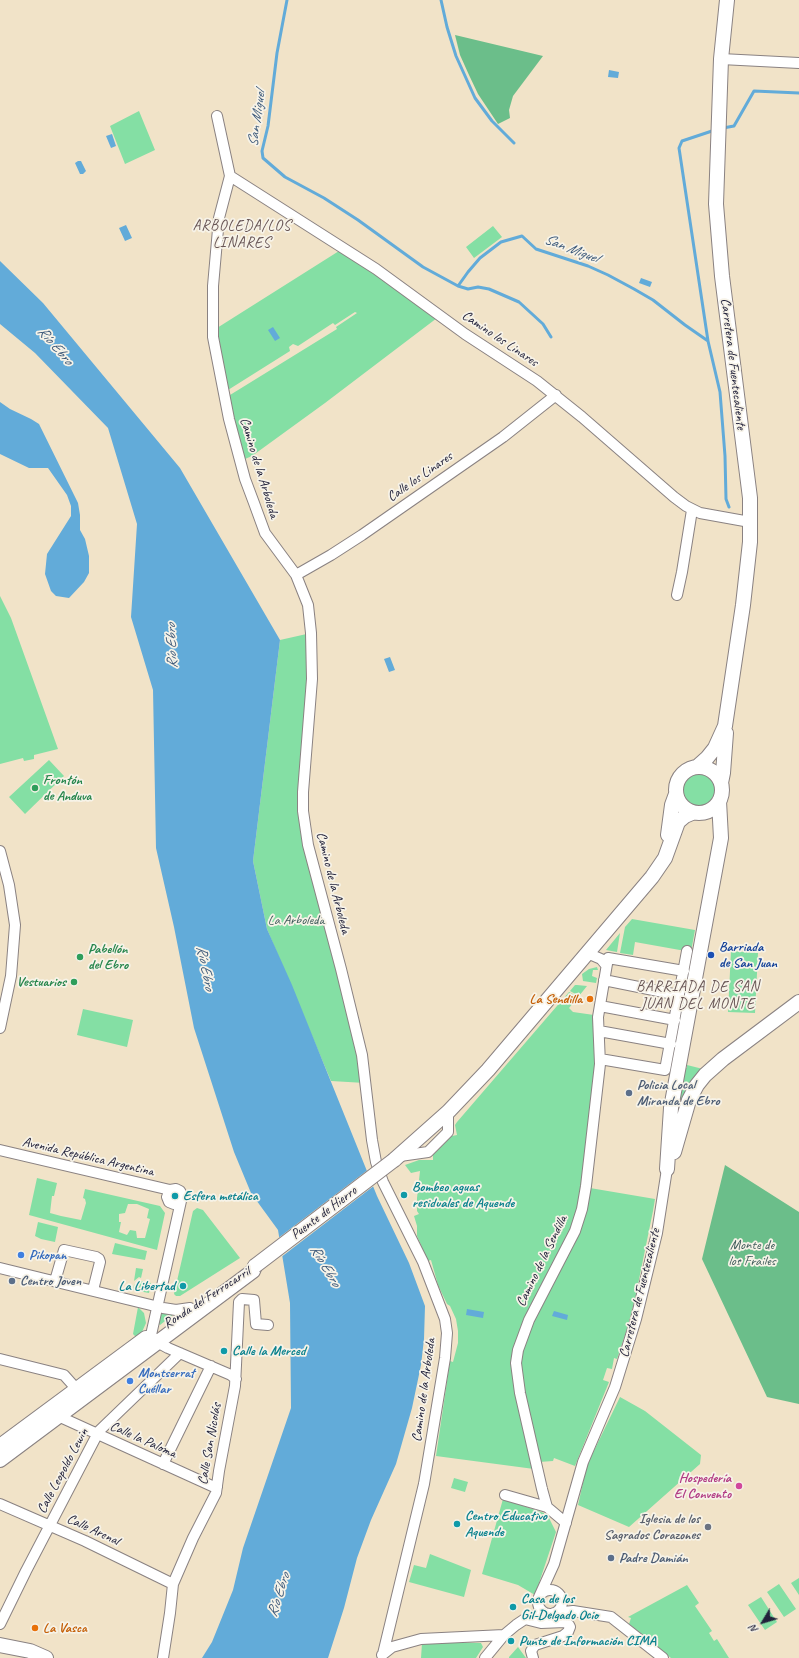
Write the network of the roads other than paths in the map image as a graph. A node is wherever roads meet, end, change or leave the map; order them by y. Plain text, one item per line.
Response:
1 (727, 0) edge
2 (721, 59) junction
3 (799, 63) edge
4 (217, 116) dead end
5 (230, 176) junction
6 (556, 395) junction
7 (692, 510) junction
8 (750, 522) junction
9 (296, 575) junction
10 (676, 595) dead end
11 (725, 726) junction
12 (697, 767) junction
13 (721, 783) junction
14 (676, 794) junction
15 (720, 801) junction
16 (698, 813) junction
17 (721, 838) junction
18 (668, 849) junction
19 (0, 851) edge
20 (687, 951) dead end
21 (592, 955) junction
22 (606, 965) junction
23 (684, 971) junction
24 (604, 980) junction
25 (678, 995) junction
26 (691, 1000) junction
27 (799, 1002) edge
28 (600, 1006) junction
29 (675, 1020) junction
30 (0, 1028) edge
31 (599, 1031) junction
32 (671, 1044) junction
33 (600, 1059) junction
34 (448, 1112) junction
35 (428, 1131) junction
36 (442, 1138) junction
37 (433, 1147) junction
38 (0, 1150) edge
39 (396, 1158) junction
40 (667, 1169) junction
41 (254, 1266) junction
42 (0, 1268) edge
43 (55, 1281) junction
44 (93, 1290) junction
45 (157, 1307) junction
46 (190, 1308) junction
47 (268, 1324) dead end
48 (154, 1338) junction
49 (180, 1353) junction
50 (0, 1359) edge
51 (210, 1366) junction
52 (236, 1379) junction
53 (80, 1393) junction
54 (58, 1416) junction
55 (97, 1435) junction
56 (0, 1446) edge
57 (0, 1460) edge
58 (163, 1464) junction
59 (217, 1487) junction
60 (505, 1495) dead end
61 (0, 1504) edge
62 (547, 1507) junction
63 (566, 1523) junction
64 (50, 1525) junction
65 (552, 1571) junction
66 (173, 1584) junction
67 (559, 1595) junction
68 (539, 1600) junction
69 (573, 1611) junction
70 (549, 1613) junction
71 (525, 1619) junction
72 (0, 1624) edge
73 (504, 1635) junction
74 (486, 1636) junction
75 (0, 1645) edge
76 (492, 1648) junction
77 (381, 1656) edge
78 (46, 1658) edge
79 (163, 1658) edge
80 (485, 1658) edge
81 (533, 1658) edge
82 (664, 1658) edge

1 - 2 main road, Carretera de Fuentecaliente
2 - 3 street
2 - 8 main road, Carretera de Fuentecaliente
4 - 5 street, Camino de la Arboleda
5 - 6 street, Camino los Linares
5 - 9 street, Camino de la Arboleda
6 - 7 street, Camino los Linares
6 - 9 street, Calle los Linares
7 - 8 street, Camino los Linares
7 - 10 street
8 - 11 main road, Carretera de Fuentecaliente
9 - 77 street, Camino de la Arboleda
11 - 12 main road
11 - 13 main road
12 - 13 main road
12 - 14 main road
13 - 15 main road
14 - 16 main road
14 - 18 main road
15 - 16 main road
15 - 17 main road, Carretera de Fuentecaliente
16 - 17 main road
16 - 18 main road, Puente de Hierro
17 - 26 main road, Carretera de Fuentecaliente
18 - 21 main road, Puente de Hierro
19 - 30 street
20 - 23 street
21 - 22 street
21 - 34 main road, Puente de Hierro
22 - 23 street
22 - 24 street, Camino de la Sendilla
23 - 25 street
24 - 25 street
24 - 28 street, Camino de la Sendilla
25 - 26 street
25 - 29 street
26 - 40 main road, Carretera de Fuentecaliente
27 - 40 main road
28 - 29 street
28 - 31 street, Camino de la Sendilla
29 - 32 street
31 - 32 street
31 - 33 street, Camino de la Sendilla
32 - 33 street
33 - 62 street, Camino de la Sendilla
34 - 35 main road, Puente de Hierro
34 - 36 street
35 - 36 street
35 - 37 street
35 - 39 main road, Puente de Hierro
36 - 37 street
37 - 39 street
38 - 45 street, Avenida República Argentina
39 - 41 main road, Puente de Hierro, bridge
40 - 63 street, Carretera de Fuentecaliente
41 - 46 main road, Ronda del Ferrocarril
41 - 48 main road, Ronda del Ferrocarril
42 - 43 street
43 - 44 street
43 - 44 street
44 - 45 street
45 - 46 street
45 - 48 street
46 - 48 main road, Ronda del Ferrocarril
47 - 52 street, Calle San Nicolás
48 - 49 street
48 - 53 main road, Ronda del Ferrocarril
49 - 51 street
49 - 55 street, Calle Leopoldo Lewin
50 - 53 street
51 - 52 street
51 - 58 street
52 - 59 street, Calle San Nicolás
53 - 54 main road, Ronda del Ferrocarril
53 - 56 main road, Ronda del Ferrocarril
54 - 55 street, Calle la Paloma
54 - 57 main road, Ronda del Ferrocarril
55 - 58 street, Calle la Paloma
55 - 64 street, Calle Leopoldo Lewin
58 - 59 street, Calle la Paloma
59 - 66 street, Calle San Nicolás
60 - 62 street
61 - 64 street, Calle Arenal
62 - 63 street
63 - 65 street, Carretera de Fuentecaliente
64 - 66 street, Calle Arenal
64 - 72 street, Calle Leopoldo Lewin
65 - 67 street, Carretera de Fuentecaliente
65 - 68 street, Carretera de Fuentecaliente
66 - 79 street, Calle San Nicolás
67 - 68 street
67 - 69 street
67 - 70 street
68 - 70 street
68 - 71 street, Carretera de Fuentecaliente
69 - 70 street
69 - 82 street
70 - 71 street
71 - 73 street
71 - 81 street
73 - 74 street
73 - 76 street
74 - 76 street
74 - 77 street
75 - 78 main road
76 - 80 street

